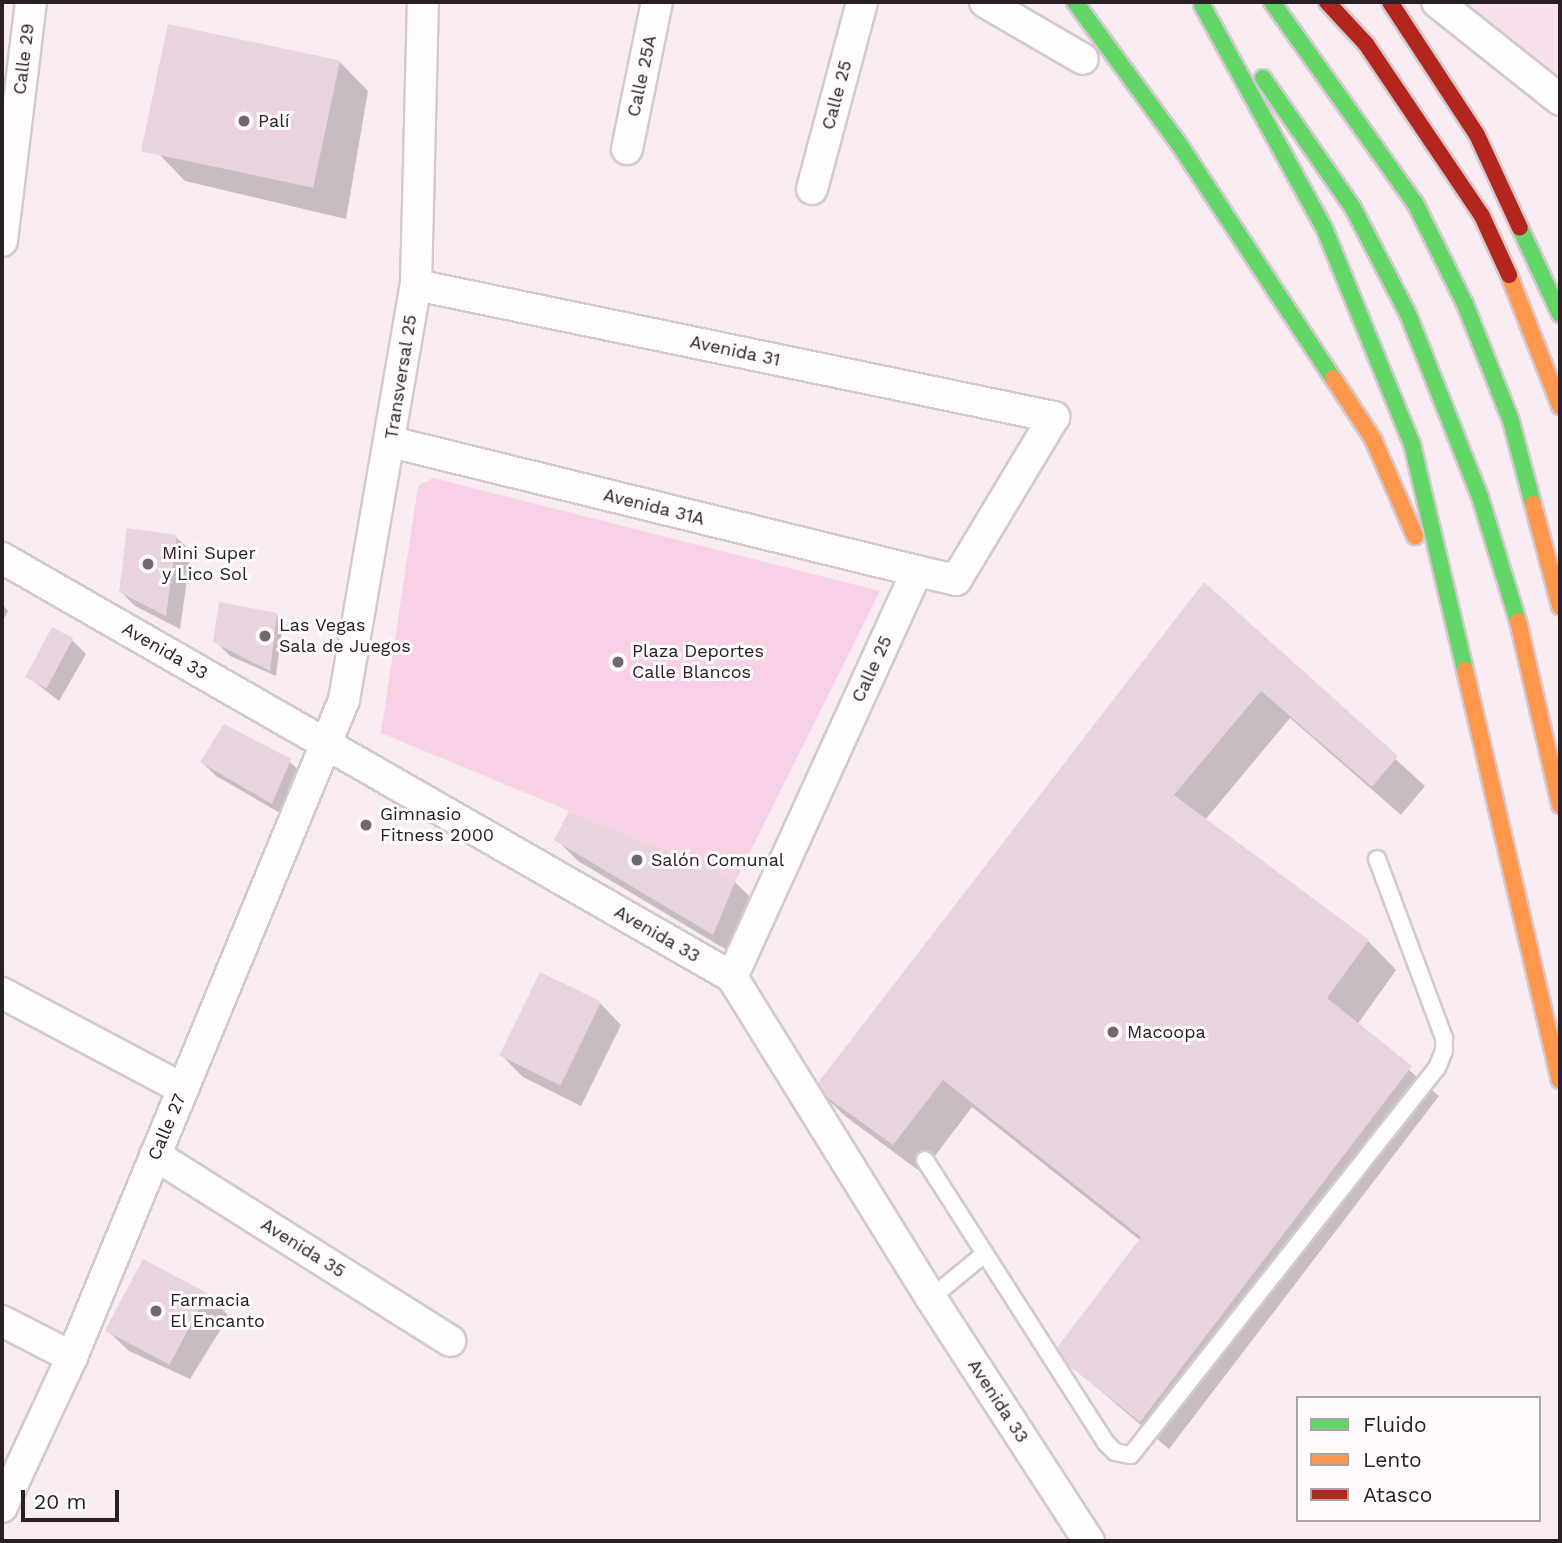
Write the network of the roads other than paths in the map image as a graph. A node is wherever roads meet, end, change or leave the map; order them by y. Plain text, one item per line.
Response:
1 (31, 2) edge
2 (423, 2) edge
3 (657, 2) edge
4 (862, 2) edge
5 (985, 2) edge
6 (1075, 2) edge
7 (1272, 2) edge
8 (1327, 2) edge
9 (1390, 2) edge
10 (1437, 2) edge
11 (1201, 3) edge
12 (1083, 59) dead end
13 (1560, 100) edge
14 (627, 149) dead end
15 (812, 189) dead end
16 (2, 241) edge
17 (416, 285) junction
18 (1560, 314) edge
19 (1560, 406) edge
20 (391, 442) junction
21 (2, 558) edge
22 (917, 571) junction
23 (1560, 606) edge
24 (1464, 669) junction
25 (328, 745) junction
26 (1560, 805) edge
27 (1377, 859) dead end
28 (732, 977) junction
29 (2, 993) edge
30 (1560, 1080) edge
31 (183, 1089) junction
32 (155, 1155) junction
33 (925, 1160) dead end
34 (983, 1255) junction
35 (931, 1298) junction
36 (2, 1321) edge
37 (450, 1341) dead end
38 (72, 1357) junction
39 (2, 1507) edge
40 (1089, 1541) edge

1 - 16 street, Calle 29
2 - 17 street, Transversal 25
3 - 14 street, Calle 25A
4 - 15 street, Calle 25
5 - 12 street
6 - 24 highway
7 - 23 highway
8 - 19 highway
9 - 18 highway
10 - 13 street
11 - 24 highway
11 - 26 highway
17 - 20 street, Transversal 25
17 - 22 street, Avenida 31
20 - 22 street, Avenida 31A
20 - 25 street, Transversal 25
21 - 25 street, Avenida 33
22 - 28 street, Calle 25
24 - 30 highway
25 - 28 street, Avenida 33
25 - 31 street, Calle 27
27 - 34 lane
28 - 35 street, Avenida 33
29 - 31 street
31 - 32 street, Calle 27
32 - 37 street, Avenida 35
32 - 38 street, Calle 27
33 - 34 lane
34 - 35 lane
35 - 40 street, Avenida 33
36 - 38 street
38 - 39 street, Calle 27

